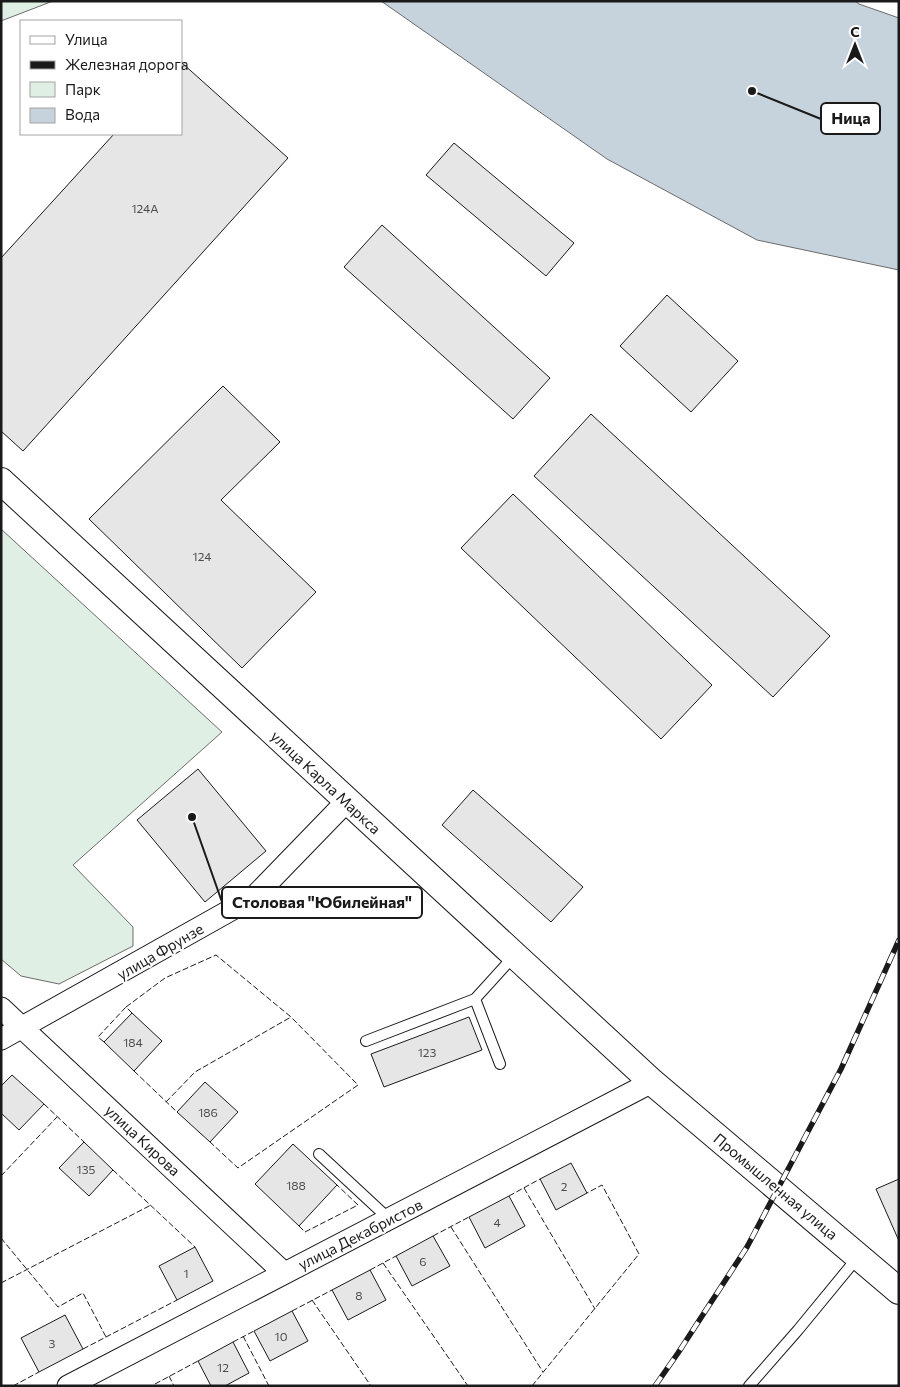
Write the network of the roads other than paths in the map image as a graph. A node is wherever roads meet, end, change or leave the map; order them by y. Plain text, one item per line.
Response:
1 (1, 482) edge
2 (347, 801) junction
3 (514, 956) junction
4 (474, 999) junction
5 (1, 1008) edge
6 (23, 1028) junction
7 (1, 1039) edge
8 (366, 1040) dead end
9 (500, 1064) dead end
10 (652, 1082) junction
11 (319, 1154) dead end
12 (389, 1219) junction
13 (858, 1256) junction
14 (284, 1273) junction
15 (899, 1291) edge
16 (68, 1386) edge
17 (749, 1386) edge

1 - 2 street, улица Карла Маркса
2 - 3 street, улица Карла Маркса
2 - 6 street, улица Фрунзе
3 - 4 lane
3 - 10 street, улица Карла Маркса
4 - 8 lane
4 - 9 lane
5 - 6 street, улица Кирова
6 - 7 street, улица Фрунзе
6 - 14 street, улица Кирова
10 - 12 street, улица Декабристов
10 - 13 street, Промышленная улица
11 - 12 lane
12 - 14 street, улица Декабристов
13 - 15 street, Промышленная улица
13 - 17 lane
14 - 16 street, улица Декабристов

